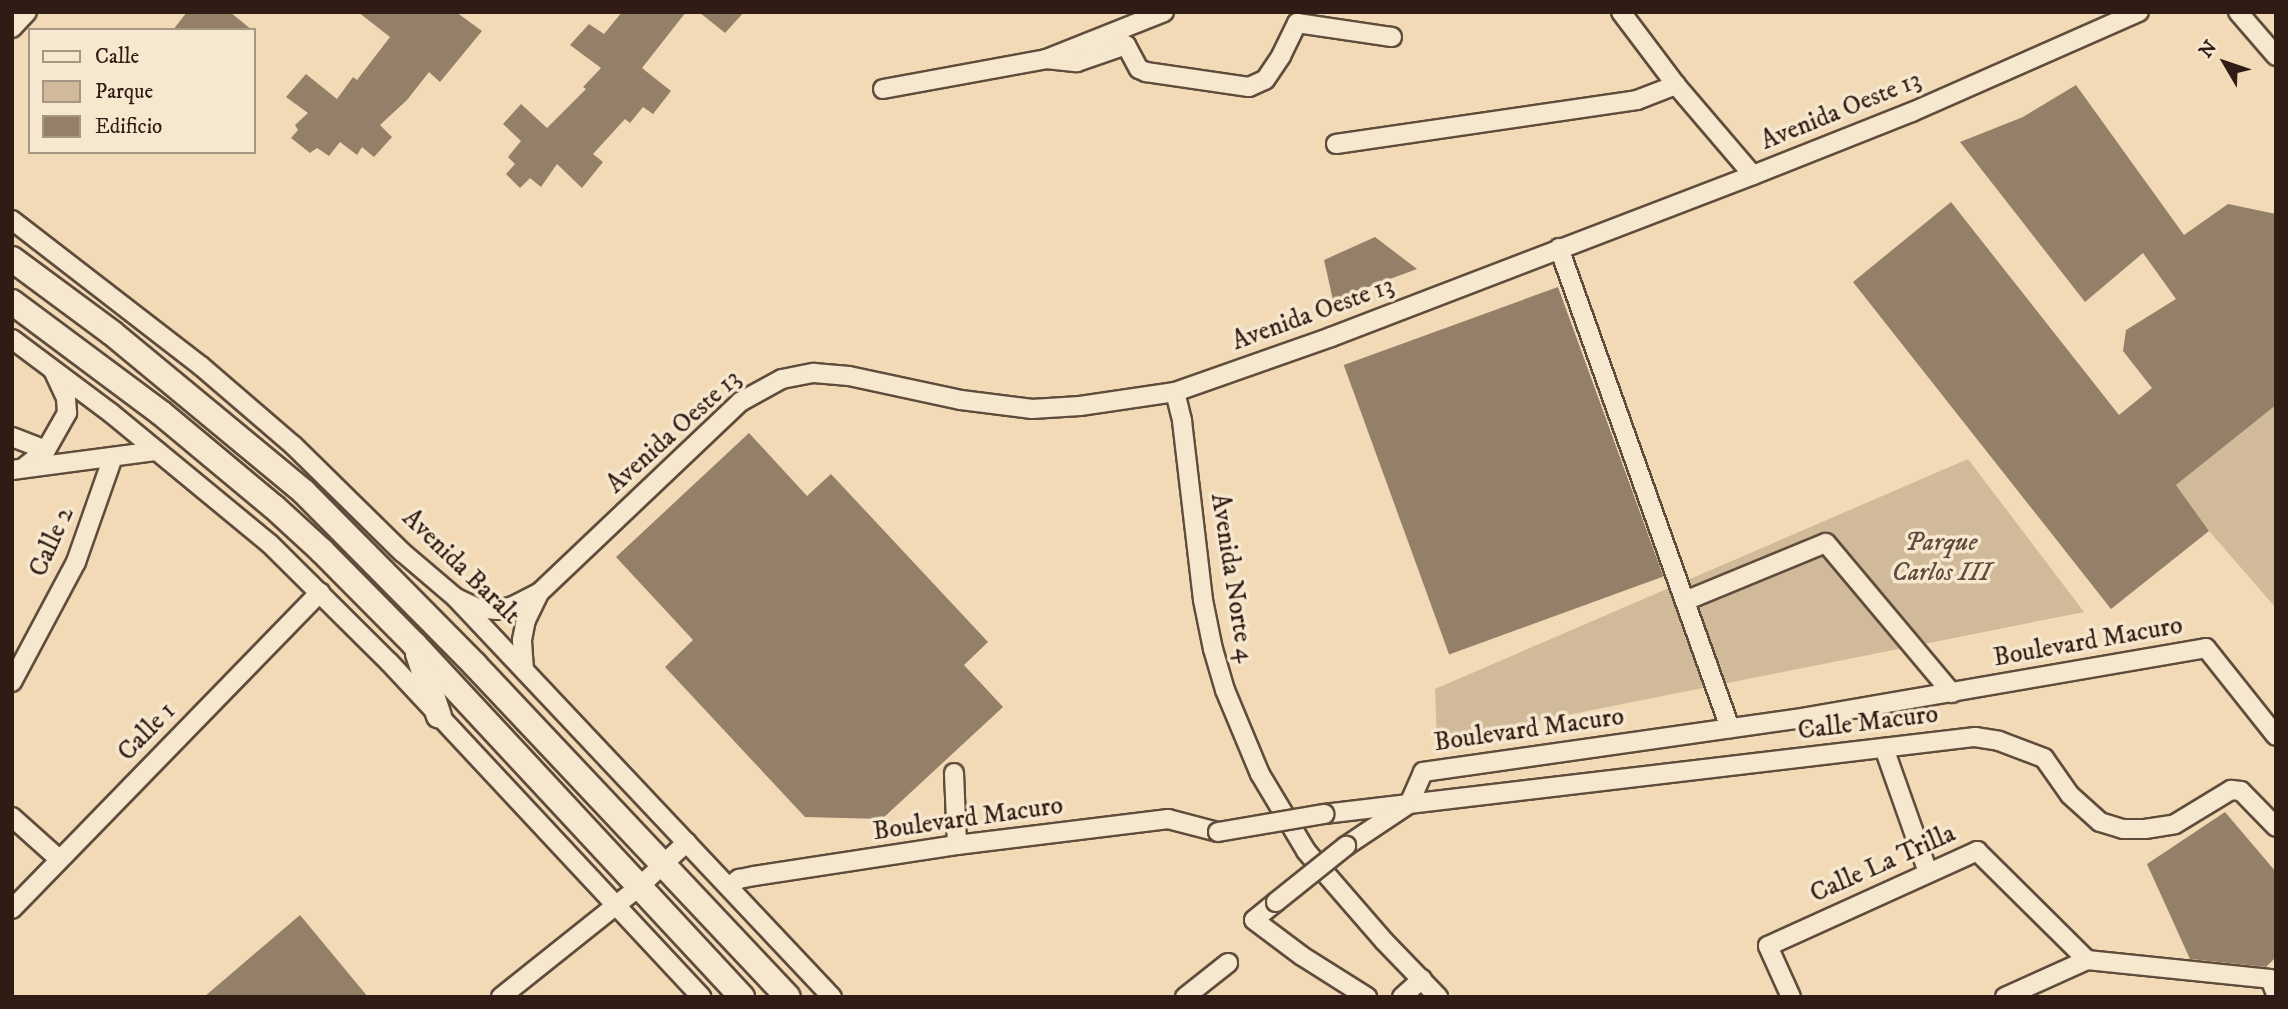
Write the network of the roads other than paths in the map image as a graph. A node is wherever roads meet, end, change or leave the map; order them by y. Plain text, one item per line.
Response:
1 (27, 12) edge
2 (1164, 12) edge
3 (1620, 12) edge
4 (2139, 12) edge
5 (2238, 12) edge
6 (12, 28) edge
7 (1392, 37) dead end
8 (2276, 56) edge
9 (1046, 59) junction
10 (1676, 85) junction
11 (883, 89) dead end
12 (1336, 144) dead end
13 (1753, 174) junction
14 (12, 220) edge
15 (1559, 248) junction
16 (12, 260) edge
17 (12, 302) edge
18 (12, 339) edge
19 (54, 372) junction
20 (1175, 392) junction
21 (12, 437) edge
22 (46, 450) junction
23 (158, 450) junction
24 (113, 457) junction
25 (16, 470) edge
26 (320, 592) junction
27 (538, 593) junction
28 (456, 598) junction
29 (1685, 601) junction
30 (414, 644) junction
31 (524, 670) junction
32 (12, 682) edge
33 (1952, 693) junction
34 (439, 716) junction
35 (1730, 728) junction
36 (2276, 736) edge
37 (1884, 748) junction
38 (954, 773) dead end
39 (1409, 804) junction
40 (12, 817) edge
41 (2276, 827) edge
42 (687, 842) junction
43 (957, 845) junction
44 (59, 859) junction
45 (662, 866) junction
46 (1928, 872) junction
47 (640, 886) junction
48 (729, 887) junction
49 (614, 905) junction
50 (12, 909) edge
51 (2087, 960) junction
52 (1228, 963) dead end
53 (1422, 979) junction
54 (2274, 988) edge
55 (500, 997) edge
56 (701, 997) edge
57 (742, 997) edge
58 (788, 997) edge
59 (832, 997) edge
60 (1185, 997) edge
61 (1367, 997) edge
62 (1402, 997) edge
63 (1438, 997) edge
64 (1791, 997) edge
65 (2005, 997) edge

1 - 6 street
2 - 9 street
3 - 10 street
4 - 13 street, Avenida Oeste 13
5 - 8 street
7 - 9 street
9 - 11 street
10 - 12 street
10 - 13 street
13 - 15 street, Avenida Oeste 13
14 - 28 street, Avenida Baralt
15 - 20 street, Avenida Oeste 13
15 - 29 street
16 - 45 main road
17 - 30 main road
18 - 19 street
19 - 22 street
19 - 23 street
20 - 27 street, Avenida Oeste 13
20 - 53 street, Avenida Norte 4
21 - 22 street
22 - 25 street
23 - 24 street
23 - 26 street
24 - 25 street
24 - 32 street, Calle 2
26 - 34 street
26 - 44 street, Calle 1
27 - 28 street, Avenida Oeste 13
27 - 31 street, Avenida Oeste 13
28 - 31 street, Avenida Baralt
29 - 33 street
29 - 35 street
30 - 34 main road
30 - 47 main road
31 - 42 street, Avenida Baralt
33 - 35 street, Boulevard Macuro
33 - 36 street, Boulevard Macuro
34 - 49 street
35 - 39 street, Boulevard Macuro
37 - 39 street, Calle Macuro
37 - 41 street, Calle Macuro
37 - 46 street
38 - 43 street
39 - 43 street, Boulevard Macuro, bridge
39 - 61 street, bridge
40 - 44 street
42 - 45 street
42 - 48 street, Avenida Baralt
43 - 48 street, Boulevard Macuro
44 - 50 street, Calle 1
45 - 47 street
45 - 58 main road
46 - 51 street, Calle La Trilla
46 - 64 street, Calle La Trilla
47 - 49 street
47 - 57 main road
48 - 59 street, Avenida Baralt
49 - 55 street
49 - 56 street
51 - 54 street
51 - 65 street
52 - 60 street
53 - 62 street
53 - 63 street, Avenida Norte 4

